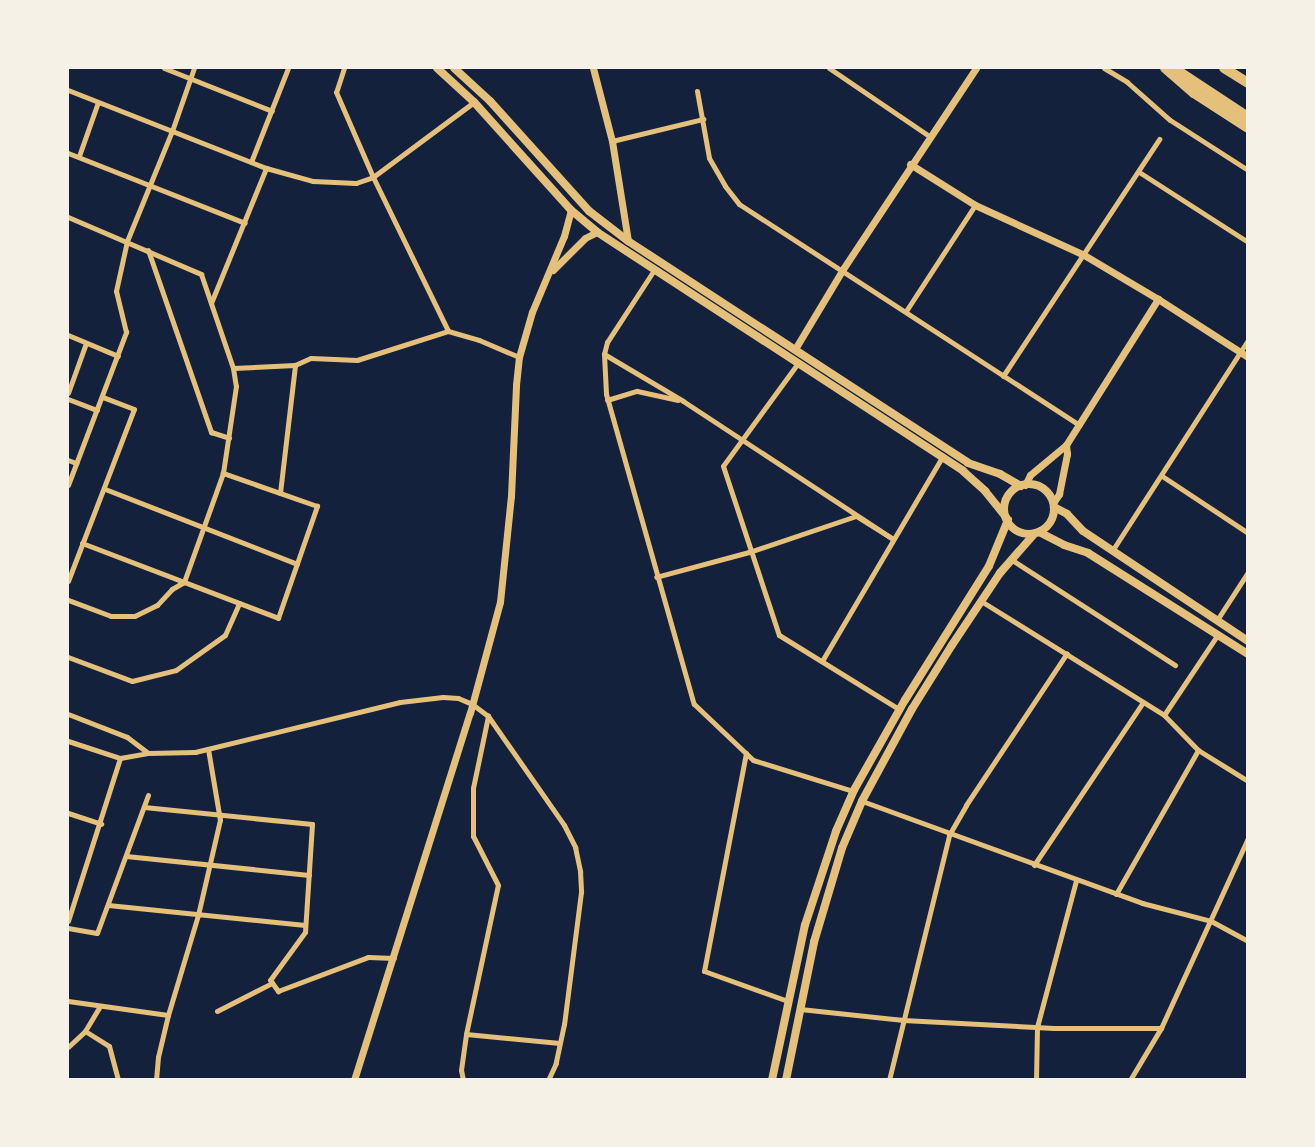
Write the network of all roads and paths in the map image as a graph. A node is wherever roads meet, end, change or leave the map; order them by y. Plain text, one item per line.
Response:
1 (164, 68) edge
2 (194, 68) edge
3 (288, 68) edge
4 (344, 68) edge
5 (437, 68) edge
6 (454, 68) edge
7 (593, 68) edge
8 (830, 68) edge
9 (976, 68) edge
10 (1104, 68) edge
11 (1165, 68) edge
12 (1173, 68) edge
13 (1224, 68) edge
14 (191, 77) junction
15 (1248, 83) edge
16 (68, 90) edge
17 (697, 91) dead end
18 (98, 102) junction
19 (474, 102) junction
20 (272, 111) junction
21 (1248, 117) edge
22 (703, 119) junction
23 (1248, 128) edge
24 (172, 130) junction
25 (929, 136) junction
26 (1159, 140) dead end
27 (612, 141) junction
28 (68, 153) edge
29 (79, 156) junction
30 (251, 162) junction
31 (910, 164) junction
32 (266, 168) junction
33 (1248, 170) edge
34 (1139, 172) junction
35 (373, 177) junction
36 (150, 185) junction
37 (975, 205) junction
38 (571, 210) junction
39 (68, 217) edge
40 (245, 223) junction
41 (597, 232) junction
42 (127, 241) junction
43 (628, 241) junction
44 (1248, 242) edge
45 (148, 250) junction
46 (1084, 255) junction
47 (843, 269) junction
48 (654, 270) junction
49 (550, 274) junction
50 (1158, 299) junction
51 (211, 303) junction
52 (906, 311) junction
53 (448, 331) junction
54 (68, 335) edge
55 (1248, 340) edge
56 (86, 343) junction
57 (795, 348) junction
58 (1240, 352) junction
59 (604, 354) junction
60 (118, 356) junction
61 (519, 357) junction
62 (1248, 357) edge
63 (798, 363) junction
64 (295, 365) junction
65 (233, 368) junction
66 (1003, 376) junction
67 (68, 393) edge
68 (102, 397) junction
69 (68, 399) edge
70 (607, 400) junction
71 (683, 401) junction
72 (97, 410) junction
73 (1079, 425) junction
74 (229, 438) junction
75 (741, 441) junction
76 (1066, 445) junction
77 (942, 457) junction
78 (68, 460) edge
79 (76, 463) junction
80 (223, 473) junction
81 (1162, 476) junction
82 (68, 485) edge
83 (1023, 485) junction
84 (105, 489) junction
85 (280, 493) junction
86 (1053, 505) junction
87 (1007, 518) junction
88 (205, 527) junction
89 (1037, 532) junction
90 (1248, 533) edge
91 (893, 539) junction
92 (82, 543) junction
93 (1112, 551) junction
94 (749, 552) junction
95 (1012, 560) junction
96 (297, 564) junction
97 (1248, 573) edge
98 (656, 577) junction
99 (68, 581) edge
100 (184, 582) junction
101 (68, 600) edge
102 (981, 602) junction
103 (239, 603) junction
104 (1217, 620) junction
105 (1219, 633) junction
106 (1248, 641) edge
107 (1067, 653) junction
108 (1248, 654) edge
109 (68, 657) edge
110 (822, 661) junction
111 (1175, 665) dead end
112 (1143, 702) junction
113 (472, 704) junction
114 (899, 709) junction
115 (68, 714) edge
116 (1164, 715) junction
117 (488, 716) junction
118 (68, 741) edge
119 (208, 749) junction
120 (1198, 750) junction
121 (148, 753) junction
122 (746, 753) junction
123 (120, 758) junction
124 (1248, 781) edge
125 (853, 791) junction
126 (148, 795) dead end
127 (862, 801) junction
128 (144, 807) junction
129 (68, 813) edge
130 (221, 815) junction
131 (101, 824) junction
132 (950, 835) junction
133 (1248, 838) edge
134 (126, 856) junction
135 (1034, 865) junction
136 (211, 866) junction
137 (309, 875) junction
138 (1076, 880) junction
139 (1116, 894) junction
140 (108, 905) junction
141 (198, 915) junction
142 (68, 921) edge
143 (1211, 921) junction
144 (305, 925) junction
145 (68, 928) edge
146 (1248, 941) edge
147 (394, 958) junction
148 (272, 982) junction
149 (788, 1000) junction
150 (68, 1001) edge
151 (100, 1006) junction
152 (800, 1008) junction
153 (217, 1011) dead end
154 (168, 1015) junction
155 (903, 1020) junction
156 (1037, 1027) junction
157 (1161, 1028) junction
158 (85, 1031) junction
159 (466, 1034) junction
160 (560, 1043) junction
161 (68, 1047) edge
162 (118, 1080) edge
163 (156, 1080) edge
164 (354, 1080) edge
165 (463, 1080) edge
166 (548, 1080) edge
167 (772, 1080) edge
168 (786, 1080) edge
169 (889, 1080) edge
170 (1036, 1080) edge
171 (1130, 1080) edge

1 - 14 street
2 - 14 street
3 - 20 street
4 - 35 street
5 - 19 main road
6 - 43 main road
7 - 27 street
8 - 25 street
9 - 25 street
10 - 33 street
11 - 23 highway
12 - 21 highway
13 - 15 highway
14 - 20 street
14 - 24 street
16 - 18 street
17 - 22 street
18 - 24 street
18 - 29 street
19 - 35 street
19 - 38 main road
20 - 30 street
22 - 27 street
22 - 47 street
24 - 30 street
24 - 36 street
25 - 31 street
26 - 34 street
27 - 43 street
28 - 29 street
29 - 36 street
30 - 32 street
31 - 37 street
31 - 47 street
32 - 35 street
32 - 40 street
34 - 44 street
34 - 46 street
35 - 53 street
36 - 40 street
36 - 42 street
37 - 46 street
37 - 52 street
38 - 41 main road
38 - 49 street
39 - 42 street
40 - 51 street
41 - 48 main road
41 - 49 street
42 - 45 street
42 - 60 street
43 - 57 main road
45 - 51 street
45 - 74 street
46 - 50 street
46 - 66 street
47 - 52 street
47 - 57 street
48 - 59 street
48 - 63 main road
49 - 61 street
50 - 58 street
50 - 73 street
51 - 65 street
52 - 66 street
53 - 61 street
53 - 64 street
54 - 56 street
55 - 58 street
56 - 60 street
56 - 67 street
57 - 83 main road
58 - 62 street
58 - 81 street
59 - 70 street
59 - 71 street
60 - 68 street
61 - 113 street
63 - 75 street
63 - 77 main road
64 - 65 street
64 - 85 street
65 - 74 street
66 - 73 street
68 - 72 street
68 - 84 street
69 - 72 street
70 - 71 street
70 - 98 street
71 - 75 street
72 - 79 street
73 - 76 street
74 - 80 street
75 - 91 street
75 - 94 street
76 - 83 street
76 - 86 street
77 - 87 main road
77 - 91 street
78 - 79 street
79 - 82 street
80 - 85 street
80 - 88 street
81 - 90 street
81 - 93 street
83 - 86 main road
83 - 87 main road
84 - 88 street
84 - 92 street
85 - 96 street
86 - 89 main road
86 - 93 main road
87 - 89 main road
87 - 114 main road
88 - 96 street
88 - 100 street
89 - 95 main road
89 - 105 main road
91 - 94 street
91 - 110 street
92 - 99 street
92 - 100 street
93 - 104 main road
94 - 98 street
94 - 110 street
95 - 102 main road
95 - 111 street
96 - 103 street
97 - 104 street
98 - 122 street
100 - 101 street
100 - 103 street
102 - 107 street
102 - 127 main road
103 - 109 street
104 - 106 main road
105 - 108 main road
105 - 116 street
107 - 112 street
107 - 132 street
110 - 114 street
112 - 116 street
112 - 135 street
113 - 117 street
113 - 119 street
113 - 147 street
114 - 125 main road
115 - 121 street
116 - 120 street
117 - 159 street
117 - 160 street
118 - 123 street
119 - 121 street
119 - 130 street
120 - 124 street
120 - 139 street
121 - 123 street
122 - 125 street
122 - 149 street
123 - 131 street
125 - 149 main road
126 - 128 street
127 - 132 street
127 - 152 main road
128 - 130 street
128 - 134 street
129 - 131 street
130 - 136 street
130 - 137 street
131 - 142 street
132 - 135 street
132 - 155 street
133 - 143 street
134 - 136 street
134 - 140 street
135 - 138 street
136 - 137 street
136 - 141 street
137 - 144 street
138 - 139 street
138 - 156 street
139 - 143 street
140 - 141 street
140 - 145 street
141 - 144 street
141 - 154 street
143 - 146 street
143 - 157 street
144 - 148 street
147 - 148 street
147 - 164 street
148 - 153 street
149 - 167 main road
150 - 151 street
151 - 154 street
151 - 158 street
152 - 155 street
152 - 168 main road
154 - 163 street
155 - 156 street
155 - 169 street
156 - 157 street
156 - 170 street
157 - 171 street
158 - 161 street
158 - 162 street
159 - 160 street
159 - 165 street
160 - 166 street

